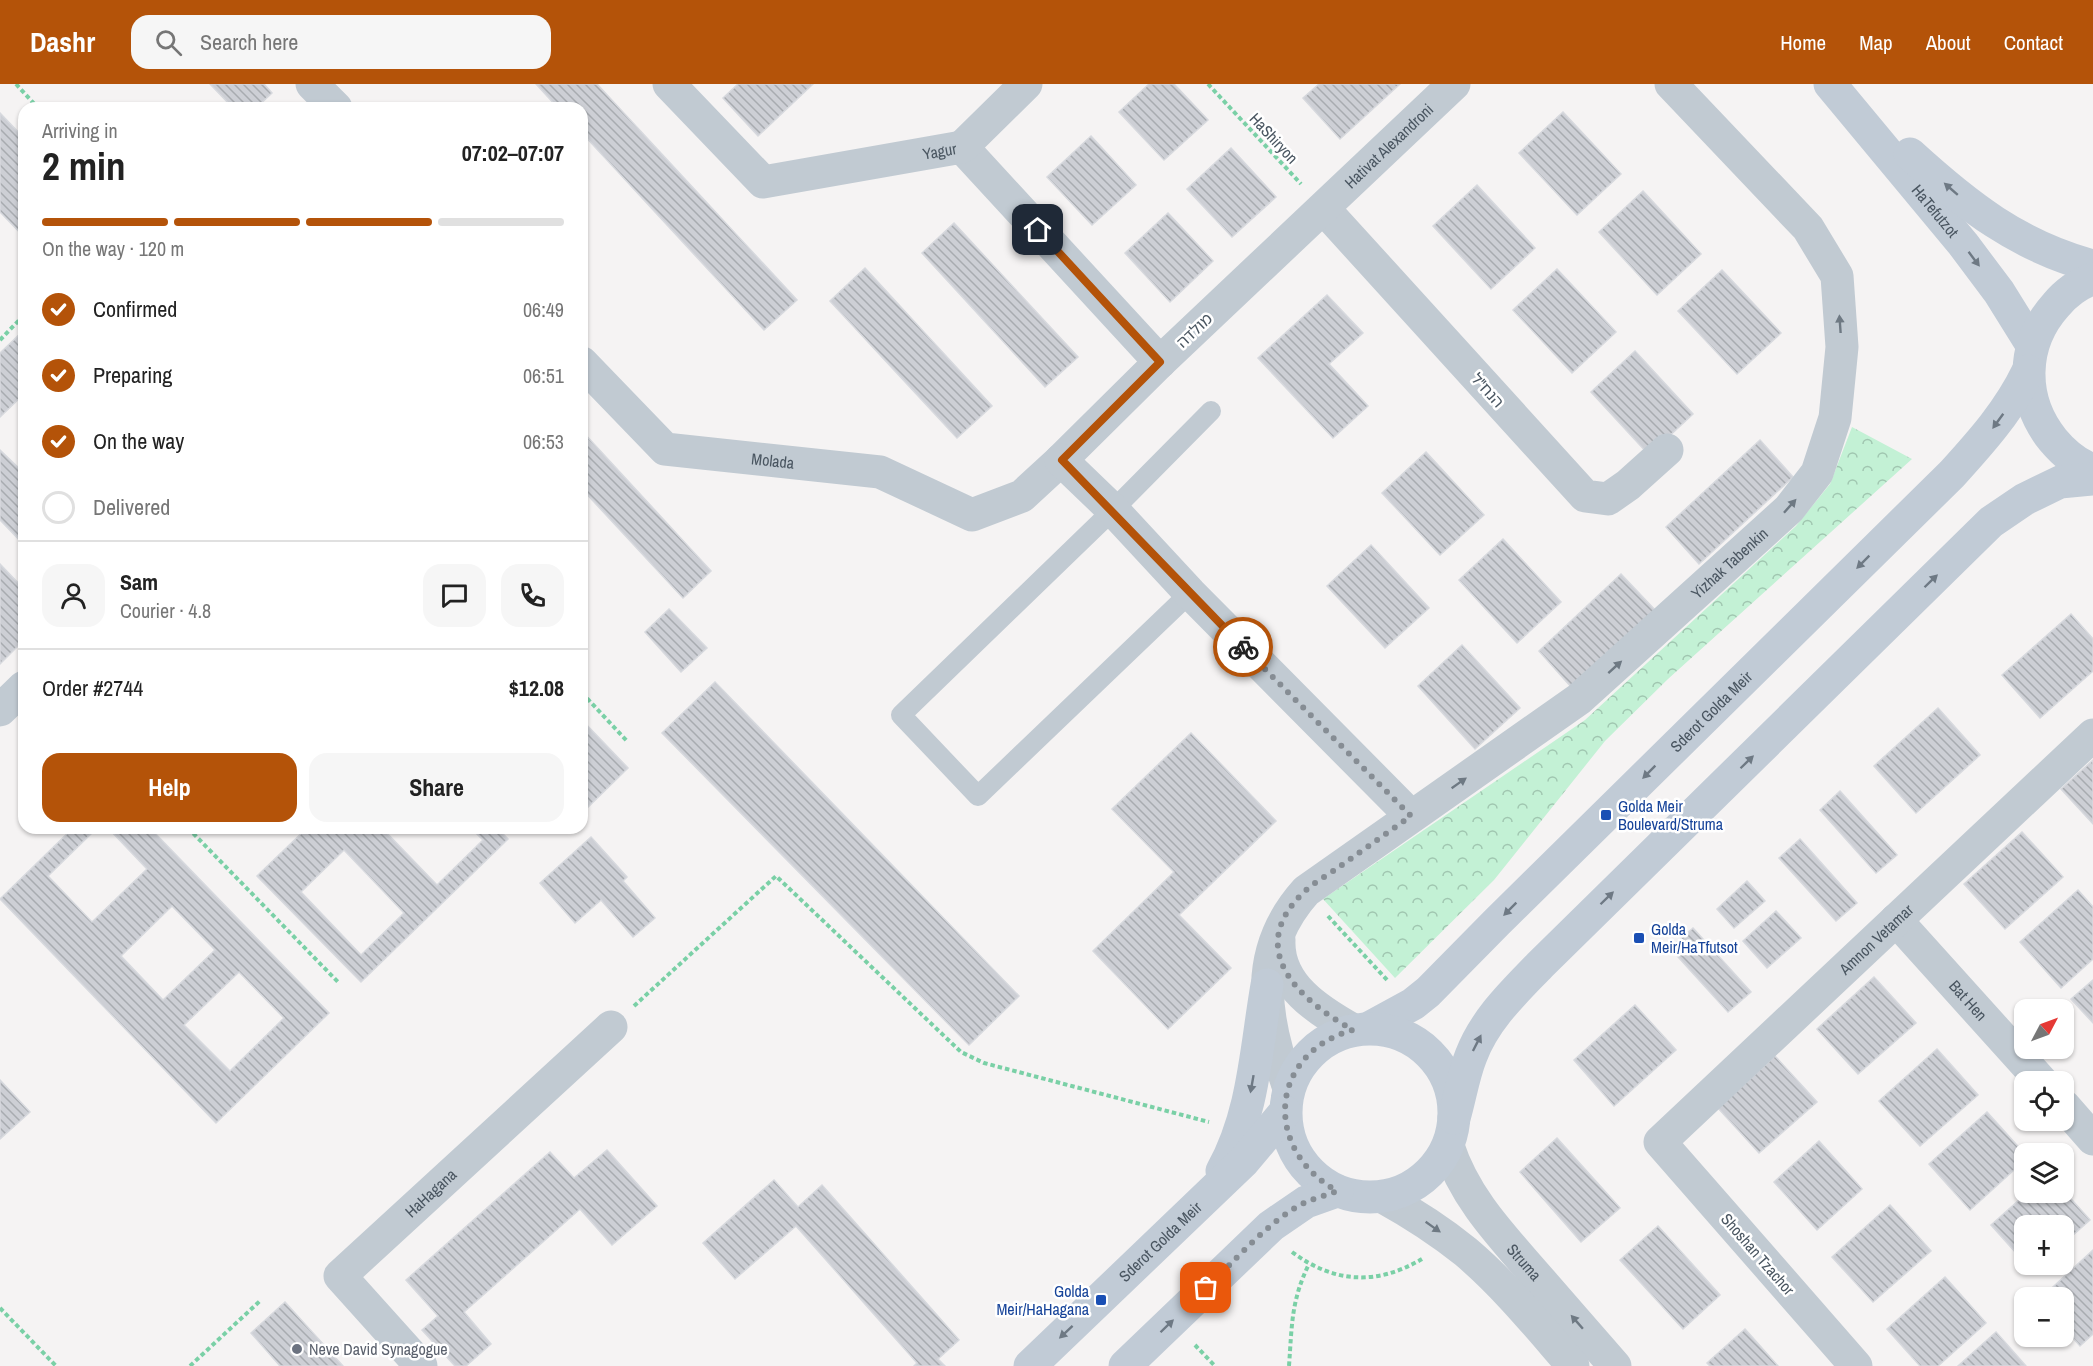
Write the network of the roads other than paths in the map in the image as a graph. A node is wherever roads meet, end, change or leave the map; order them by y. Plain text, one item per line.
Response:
1 (312, 84) edge
2 (669, 84) edge
3 (1026, 84) edge
4 (1454, 84) edge
5 (1671, 84) edge
6 (1831, 84) edge
7 (330, 102) edge
8 (962, 147) junction
9 (1324, 208) junction
10 (2093, 266) edge
11 (2093, 279) edge
12 (2030, 358) junction
13 (1160, 362) junction
14 (588, 369) edge
15 (1211, 411) dead end
16 (1667, 450) dead end
17 (1062, 460) junction
18 (2093, 470) edge
19 (2093, 479) edge
20 (1113, 510) junction
21 (1190, 593) junction
22 (18, 693) edge
23 (0, 710) edge
24 (2093, 735) edge
25 (1411, 816) junction
26 (1896, 920) junction
27 (1281, 927) junction
28 (1267, 985) junction
29 (611, 1027) road end
30 (1361, 1029) junction
31 (2032, 1071) edge
32 (1287, 1100) junction
33 (2074, 1117) edge
34 (1451, 1132) junction
35 (2093, 1139) edge
36 (1660, 1142) joint
37 (1337, 1191) junction
38 (1383, 1197) junction
39 (1198, 1206) junction
40 (422, 1366) edge
41 (1030, 1366) edge
42 (1125, 1366) edge
43 (1573, 1366) edge
44 (1615, 1366) edge
45 (1856, 1366) edge

1 - 7 street
2 - 8 street, Yagur
3 - 8 street
4 - 9 street, Hativat Alexandroni
25 -> 5 street, Yizhak Tabenkin
10 -> 6 main road, HaTefutzot
6 -> 12 main road, HaTefutzot
8 - 13 street, Yagur
9 - 13 street, מולדה
9 - 16 street, הנח"ל
11 - 12 main road, Sderot Golda Meir
12 - 18 main road
12 -> 30 main road, Sderot Golda Meir
13 - 17 street, מולדה
14 - 17 street, מולדה
15 - 20 lane
17 - 20 street
34 -> 19 main road
20 - 21 street
20 - 21 lane
21 - 25 street
22 - 23 street
24 - 26 street, Amnon Vetamar
25 - 27 street, Yizhak Tabenkin
26 - 31 street, Bat Hen
26 - 36 street, Amnon Vetamar
27 - 28 street, Yizhak Tabenkin
27 - 30 street, Yizhak Tabenkin
28 - 32 street, Yizhak Tabenkin
28 -> 39 main road
29 - 40 street, HaHagana
30 - 32 main road
30 - 34 main road
32 - 37 main road
32 - 39 main road, Sderot Golda Meir
33 - 35 street
34 - 38 main road
44 -> 34 street, Struma
36 - 45 street, Shoshan Tzachor
37 - 38 main road
42 -> 37 main road
38 -> 43 street, Struma
39 -> 41 main road, Sderot Golda Meir

